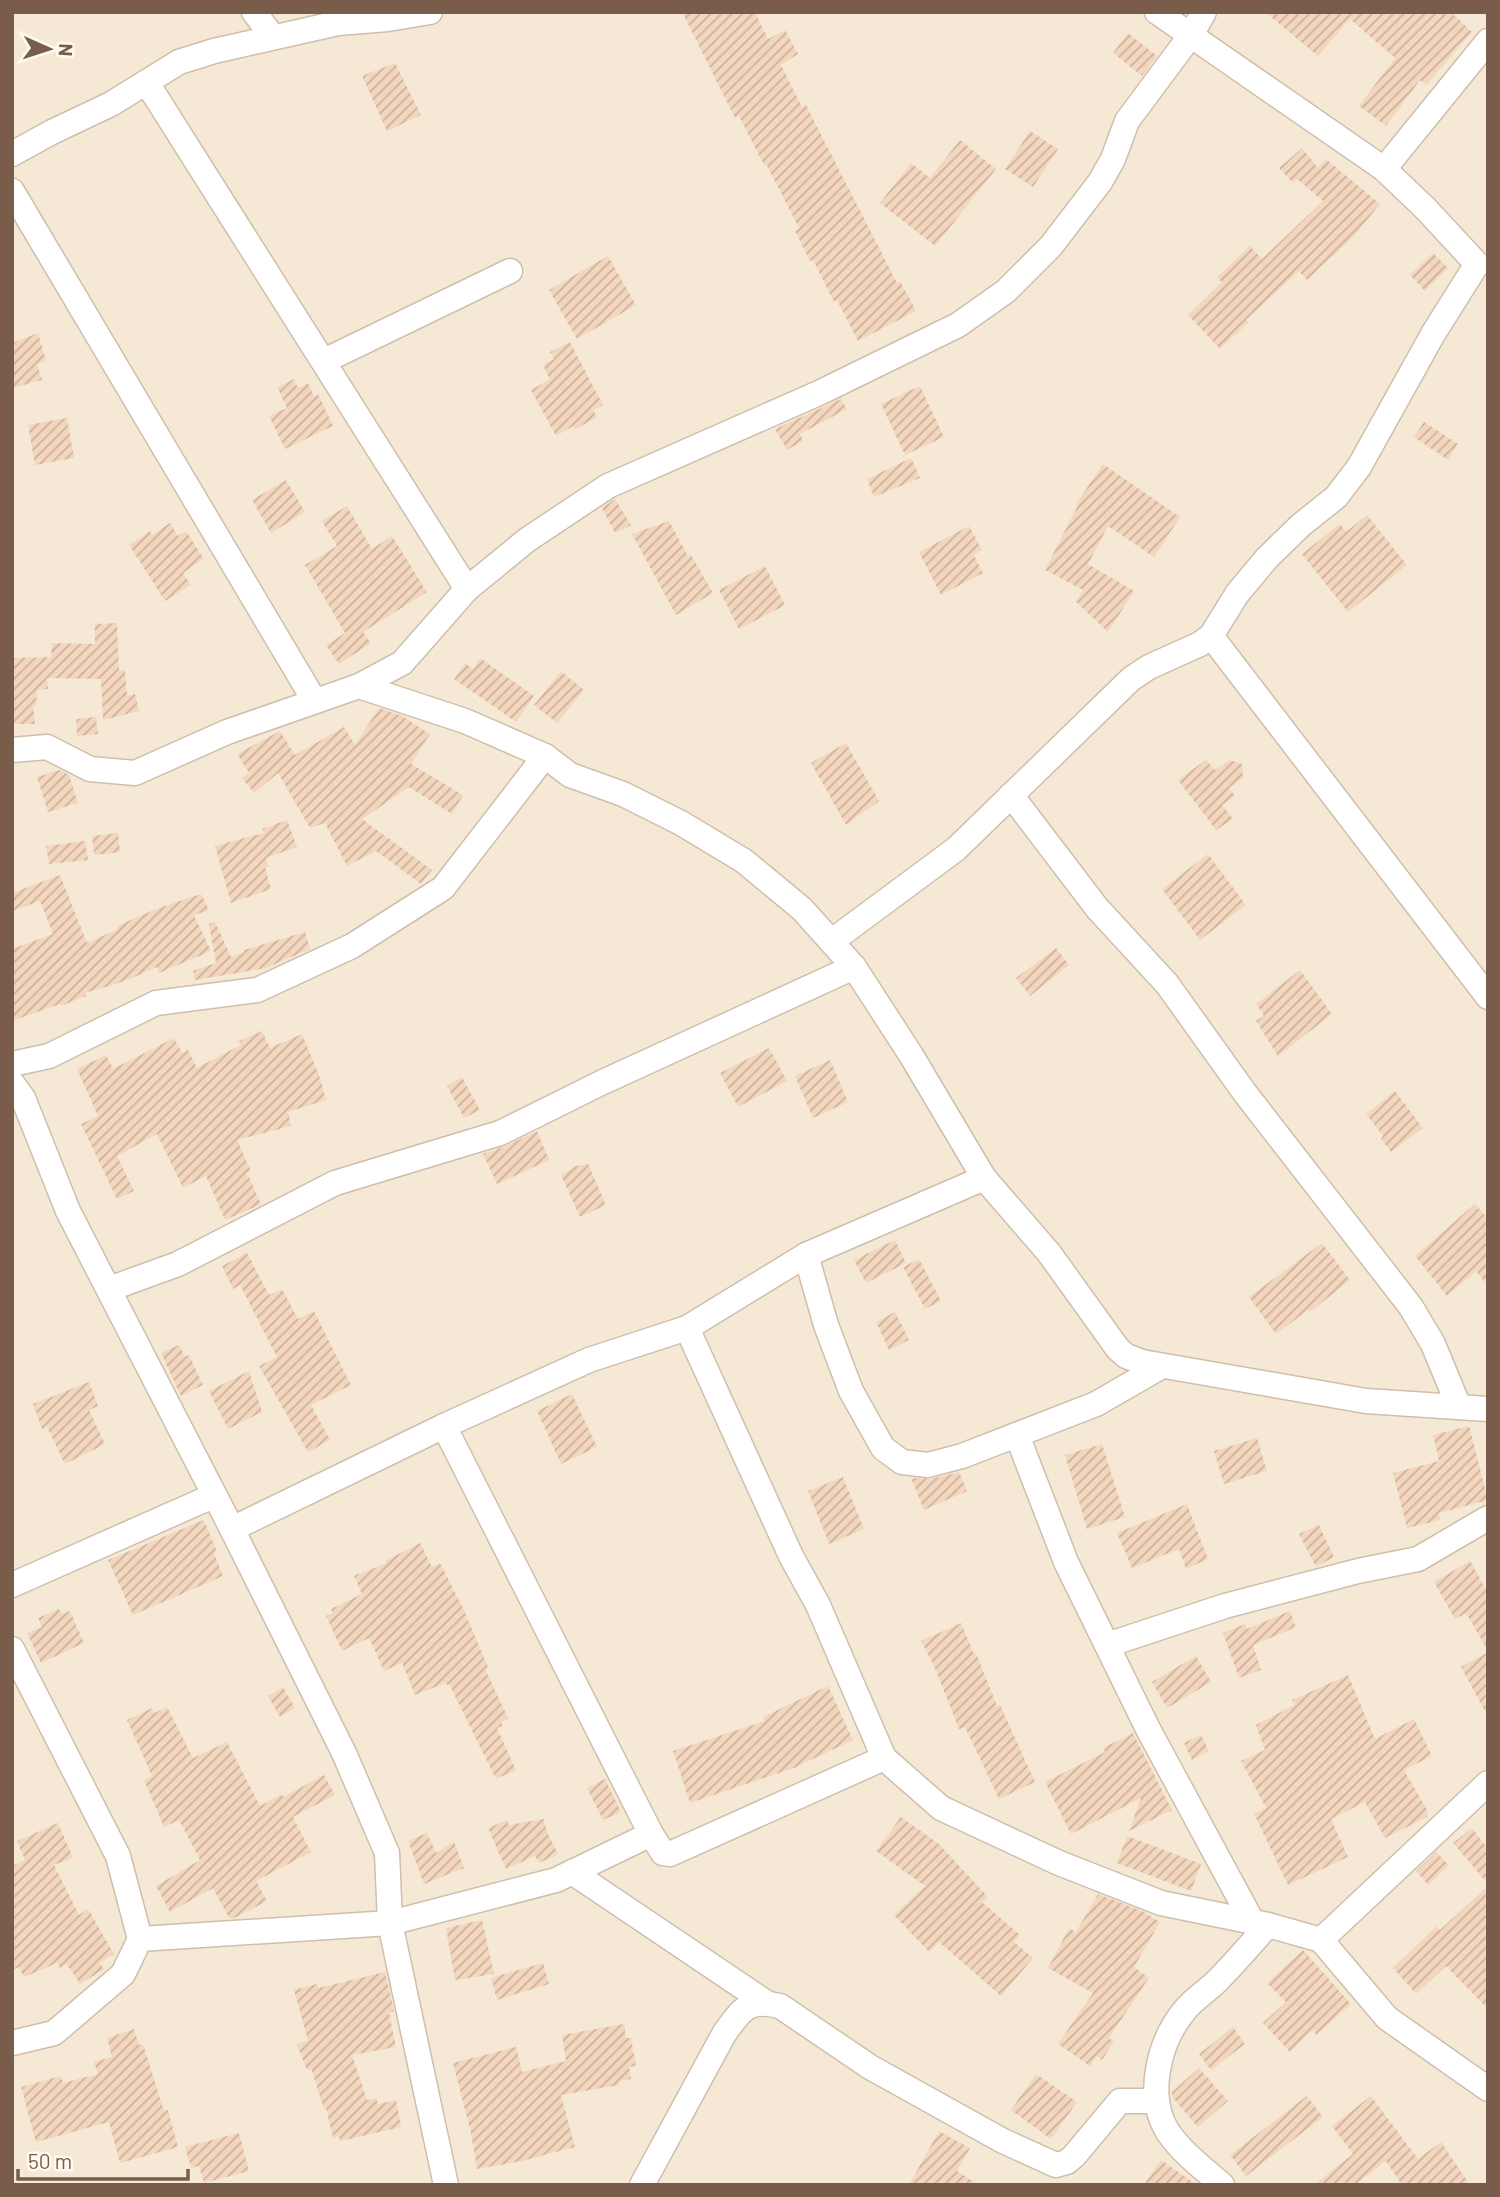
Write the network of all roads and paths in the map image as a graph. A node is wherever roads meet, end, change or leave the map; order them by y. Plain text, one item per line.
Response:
1 (254, 12) edge
2 (430, 12) edge
3 (1157, 12) edge
4 (1204, 12) edge
5 (1191, 35) junction
6 (273, 37) junction
7 (1488, 41) edge
8 (147, 83) junction
9 (12, 154) edge
10 (1384, 169) junction
11 (12, 191) edge
12 (1483, 268) edge
13 (510, 271) dead end
14 (324, 361) junction
15 (467, 589) junction
16 (1212, 636) junction
17 (359, 686) junction
18 (314, 700) junction
19 (12, 750) edge
20 (545, 756) junction
21 (1011, 795) junction
22 (832, 941) junction
23 (854, 967) junction
24 (1488, 997) edge
25 (12, 1063) edge
26 (12, 1083) edge
27 (984, 1178) junction
28 (806, 1255) junction
29 (109, 1289) junction
30 (687, 1328) junction
31 (1162, 1366) junction
32 (1459, 1407) junction
33 (1488, 1409) edge
34 (444, 1426) junction
35 (1017, 1435) junction
36 (213, 1496) junction
37 (1488, 1518) edge
38 (232, 1529) junction
39 (12, 1586) edge
40 (1107, 1645) junction
41 (12, 1649) edge
42 (884, 1759) junction
43 (1488, 1783) edge
44 (651, 1834) junction
45 (572, 1872) junction
46 (390, 1923) junction
47 (1261, 1924) junction
48 (140, 1939) junction
49 (1321, 1940) junction
50 (765, 2002) junction
51 (12, 2043) edge
52 (1488, 2089) edge
53 (1157, 2101) junction
54 (446, 2185) edge
55 (642, 2185) edge
56 (1222, 2185) edge

1 - 6 street
2 - 6 street
3 - 5 street
4 - 5 street
5 - 10 street
5 - 15 street
6 - 8 street
7 - 10 street
8 - 9 street
8 - 14 street
10 - 12 street
11 - 18 street
12 - 16 street
13 - 14 street
14 - 15 street
15 - 17 street
16 - 21 street
16 - 24 street
17 - 18 street
17 - 20 street
18 - 19 street
20 - 22 street
20 - 25 street
21 - 22 street
21 - 32 street
22 - 23 street
23 - 27 street
23 - 29 street
26 - 29 street
27 - 28 street
27 - 31 street
28 - 30 street
28 - 35 street
29 - 36 street
30 - 34 street
30 - 42 street
31 - 32 street
31 - 35 street
32 - 33 street
34 - 38 street
34 - 44 street
35 - 40 street
36 - 38 street
36 - 39 street
37 - 40 street
38 - 46 street
40 - 47 street
41 - 48 street
42 - 44 street
42 - 47 street
43 - 49 street
44 - 45 street
45 - 46 street
45 - 50 street
46 - 48 street
46 - 54 street
47 - 49 street
47 - 53 street
48 - 51 street
49 - 52 street
50 - 53 street
50 - 55 street
53 - 56 street

